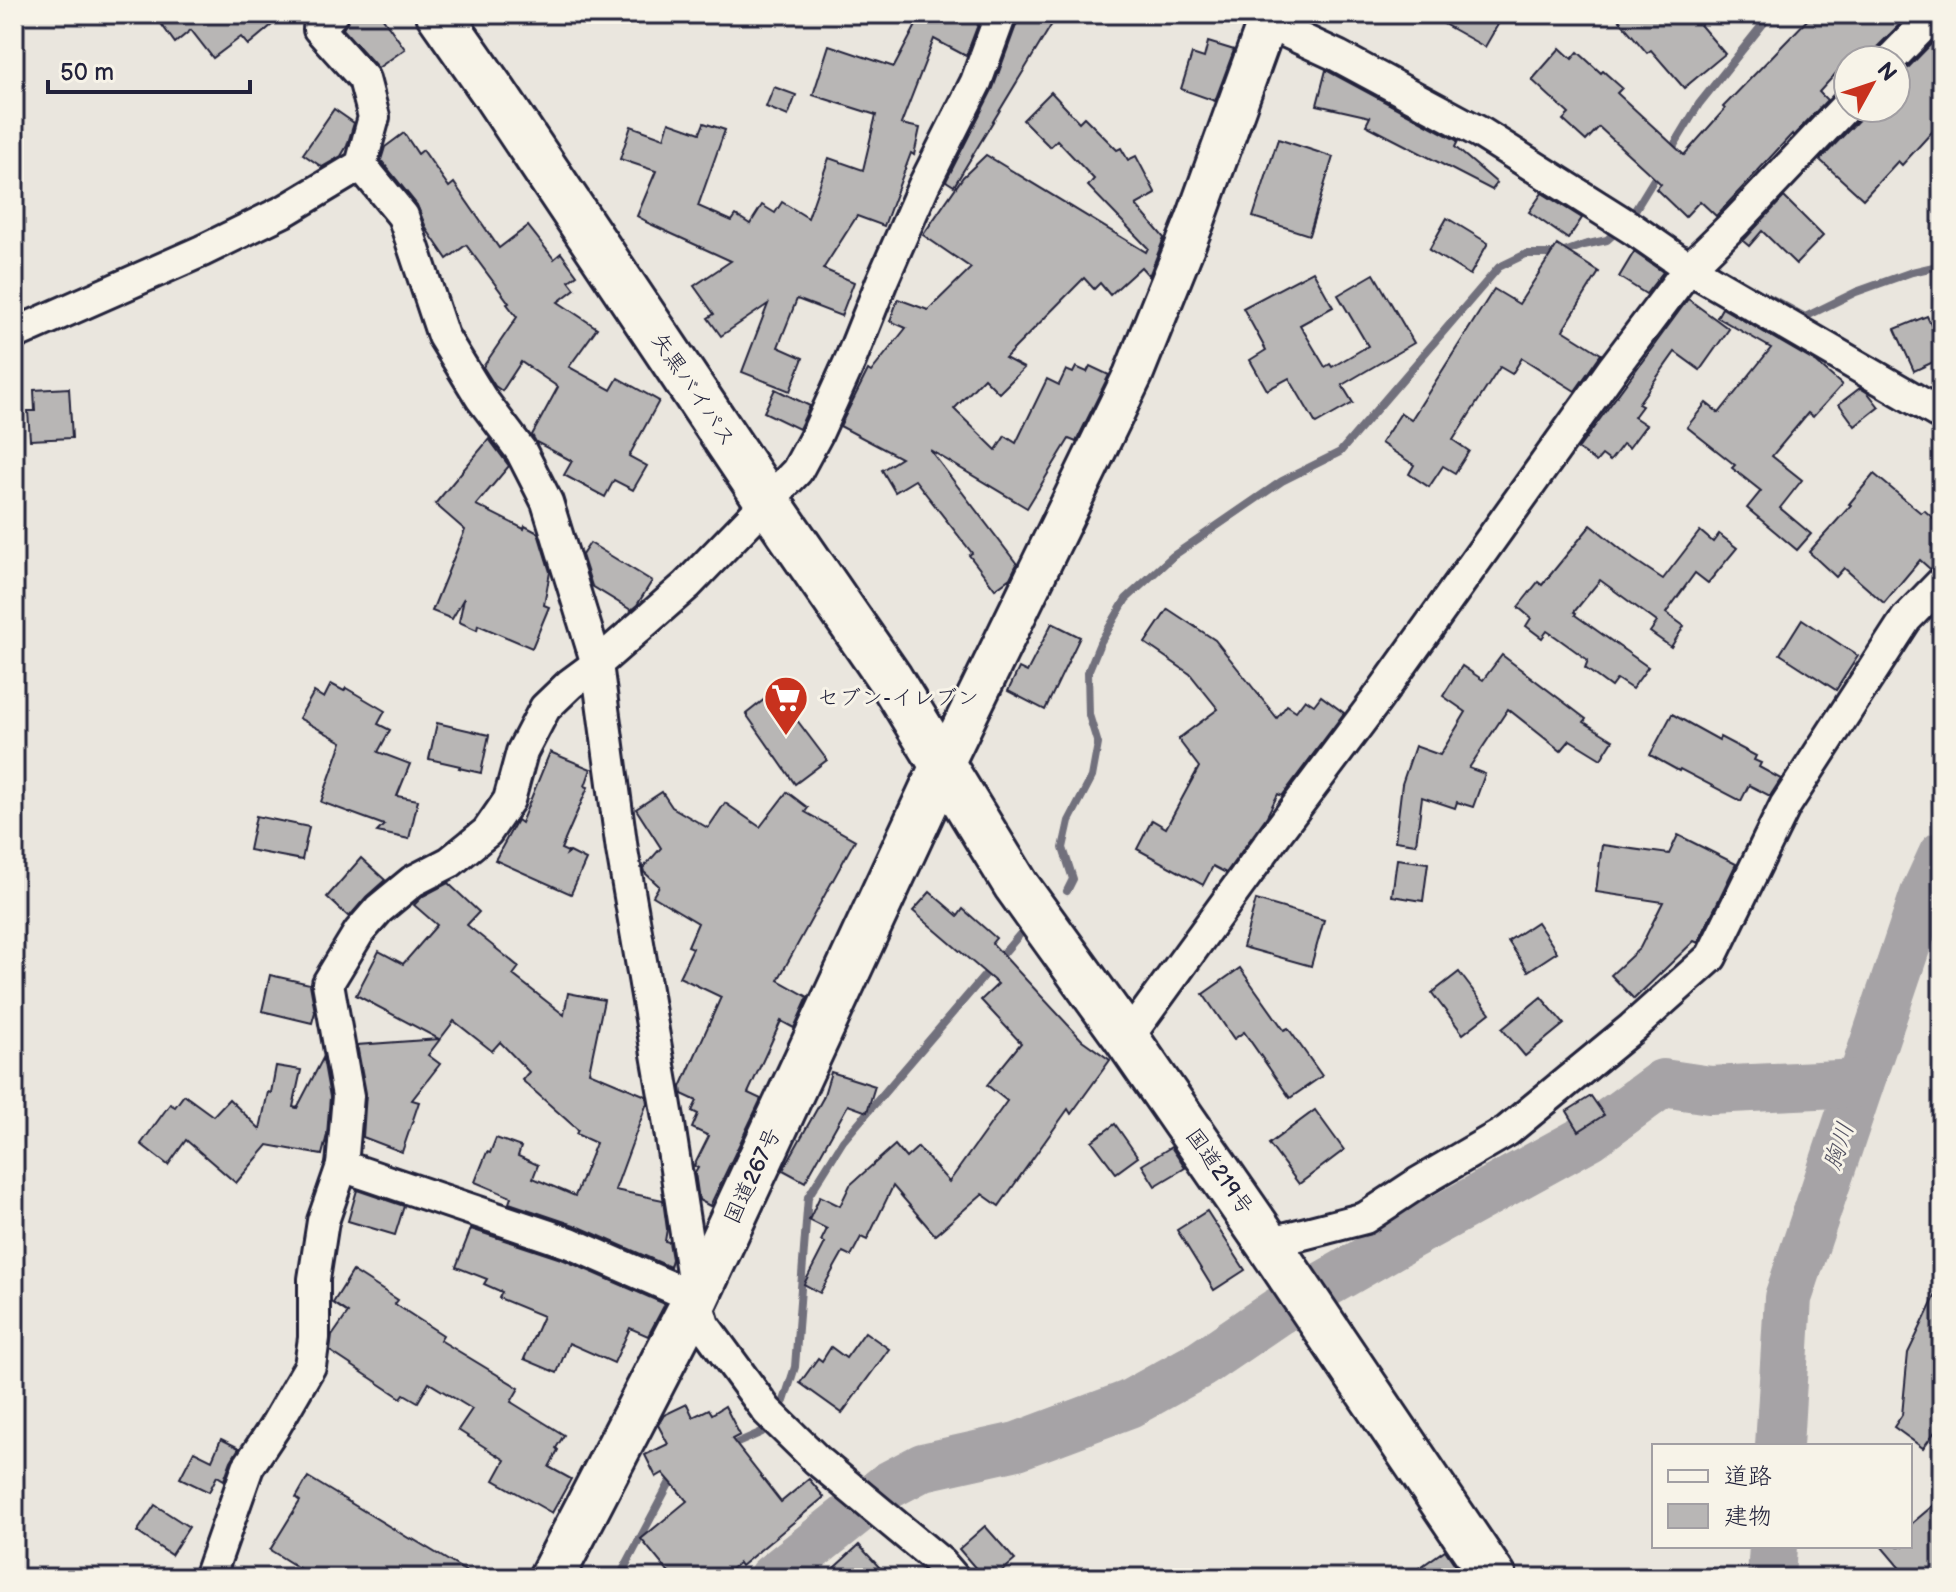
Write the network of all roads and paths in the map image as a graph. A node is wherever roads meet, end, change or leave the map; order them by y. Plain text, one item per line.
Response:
1 (332, 14) edge
2 (439, 14) edge
3 (1001, 14) edge
4 (1935, 14) edge
5 (1268, 19) edge
6 (1906, 44) edge
7 (1832, 121) edge
8 (361, 165) junction
9 (1689, 268) junction
10 (14, 334) edge
11 (1942, 415) edge
12 (768, 502) junction
13 (1942, 582) edge
14 (597, 664) junction
15 (942, 768) junction
16 (1127, 1039) junction
17 (342, 1166) junction
18 (1277, 1257) junction
19 (696, 1298) junction
20 (209, 1578) edge
21 (551, 1578) edge
22 (954, 1578) edge
23 (1494, 1578) edge

1 - 8 street
2 - 12 highway, 矢黒バイパス
3 - 12 street
4 - 6 street
5 - 9 street
5 - 15 street
7 - 9 street
8 - 10 street
8 - 14 street
9 - 11 street
9 - 16 street
12 - 14 street
12 - 15 highway, 矢黒バイパス
13 - 18 street
14 - 17 street
14 - 19 street
15 - 16 highway, 国道219号
15 - 19 highway, 国道267号
16 - 18 highway, 国道219号
17 - 19 street
17 - 20 street
18 - 23 highway, 国道219号
19 - 21 highway, 国道267号
19 - 22 street

